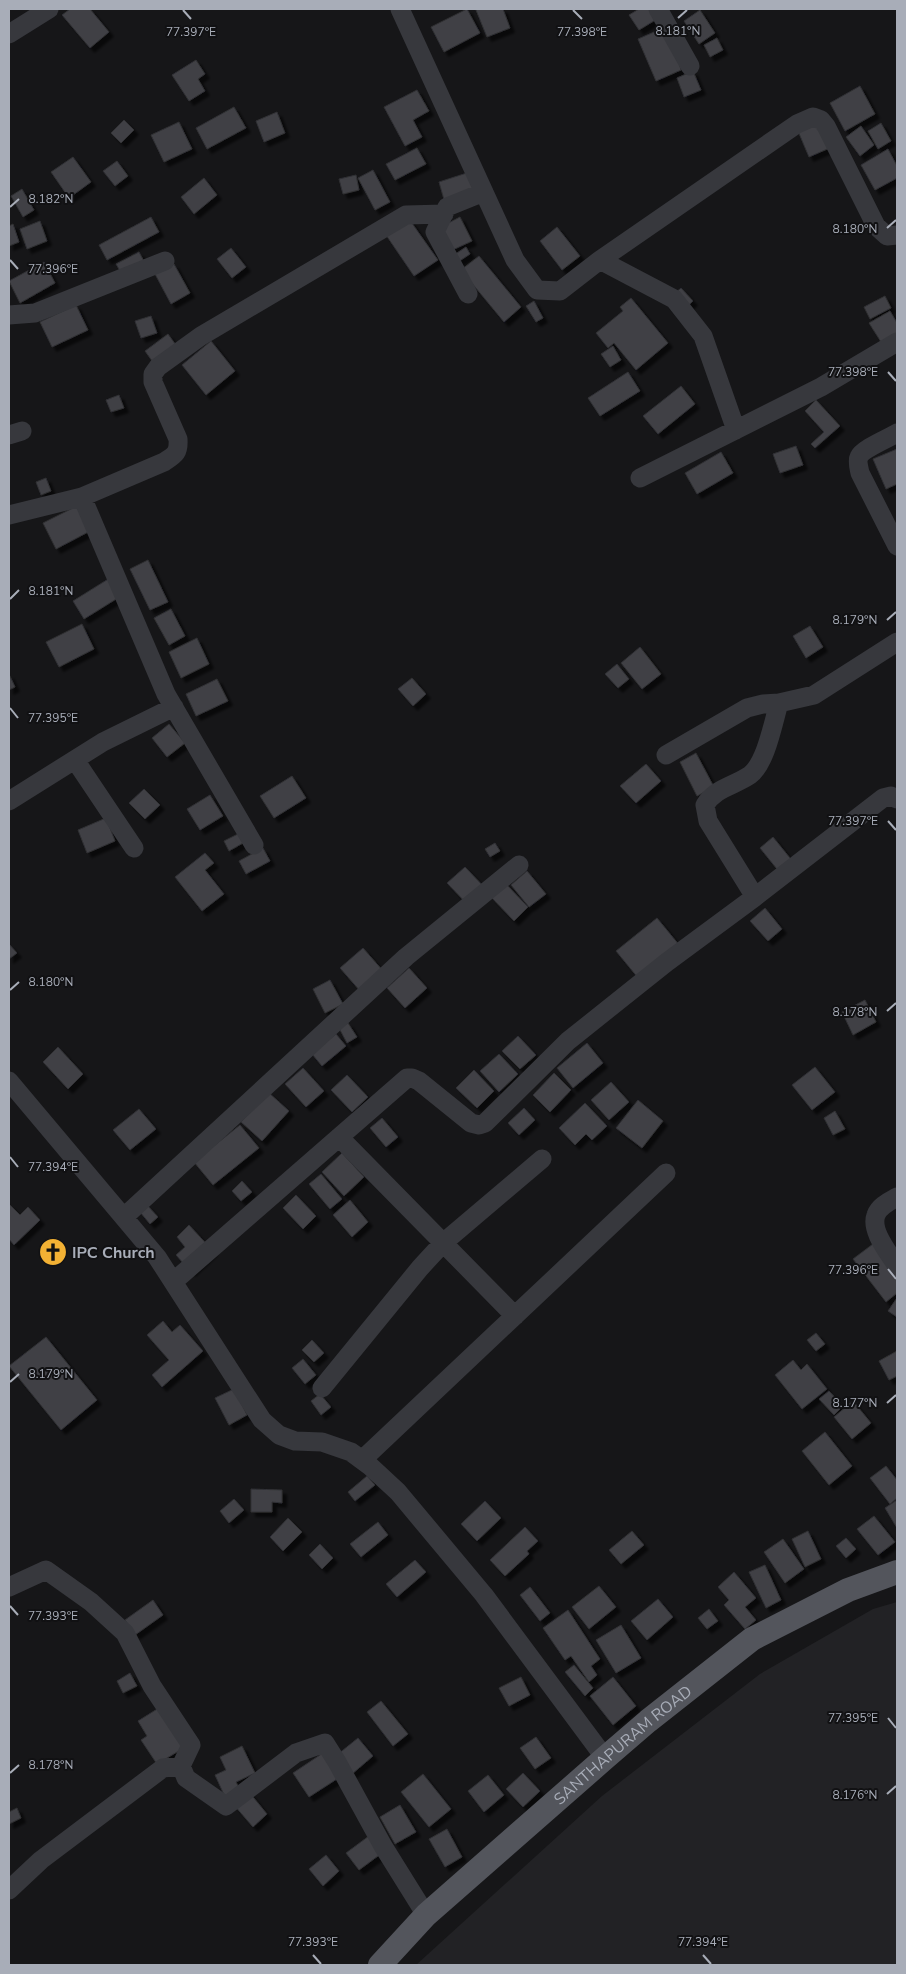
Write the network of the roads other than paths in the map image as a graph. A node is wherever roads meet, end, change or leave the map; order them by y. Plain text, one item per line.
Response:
1 (49, 9) edge
2 (400, 9) edge
3 (658, 9) edge
4 (9, 34) edge
5 (690, 66) dead end
6 (484, 192) junction
7 (444, 214) junction
8 (897, 235) edge
9 (600, 260) junction
10 (165, 261) dead end
11 (468, 294) dead end
12 (9, 315) edge
13 (897, 342) edge
14 (736, 430) junction
15 (897, 433) edge
16 (640, 478) dead end
17 (82, 498) junction
18 (9, 515) edge
19 (897, 546) edge
20 (897, 642) edge
21 (779, 704) junction
22 (174, 708) junction
23 (666, 754) dead end
24 (75, 760) junction
25 (897, 799) edge
26 (9, 801) edge
27 (254, 845) dead end
28 (134, 848) dead end
29 (519, 866) dead end
30 (755, 898) junction
31 (9, 1081) edge
32 (339, 1137) junction
33 (542, 1159) dead end
34 (666, 1173) dead end
35 (897, 1197) edge
36 (124, 1218) junction
37 (444, 1243) junction
38 (897, 1266) edge
39 (173, 1282) junction
40 (515, 1316) junction
41 (322, 1388) dead end
42 (362, 1460) junction
43 (897, 1572) edge
44 (9, 1587) edge
45 (605, 1758) junction
46 (181, 1766) junction
47 (9, 1890) edge
48 (426, 1915) junction
49 (380, 1965) edge

1 - 4 street
2 - 6 street
3 - 5 street
6 - 7 street
6 - 9 street
7 - 11 street
7 - 17 street
8 - 9 street
9 - 14 street
10 - 12 street
13 - 14 street
14 - 16 street
15 - 19 street
17 - 18 street
17 - 22 street
20 - 21 street
21 - 23 street
21 - 30 street
22 - 24 street
22 - 27 street
24 - 26 street
24 - 28 street
25 - 30 street
29 - 36 street
30 - 32 street
31 - 36 street
32 - 37 street
32 - 39 street
33 - 37 street
34 - 40 street
35 - 38 street
36 - 39 street
37 - 40 street
37 - 41 street
39 - 42 street
40 - 42 street
42 - 45 street
43 - 45 main road, SANTHAPURAM ROAD
44 - 46 street
45 - 48 main road, SANTHAPURAM ROAD
46 - 47 street
46 - 48 street
48 - 49 main road, SANTHAPURAM ROAD

